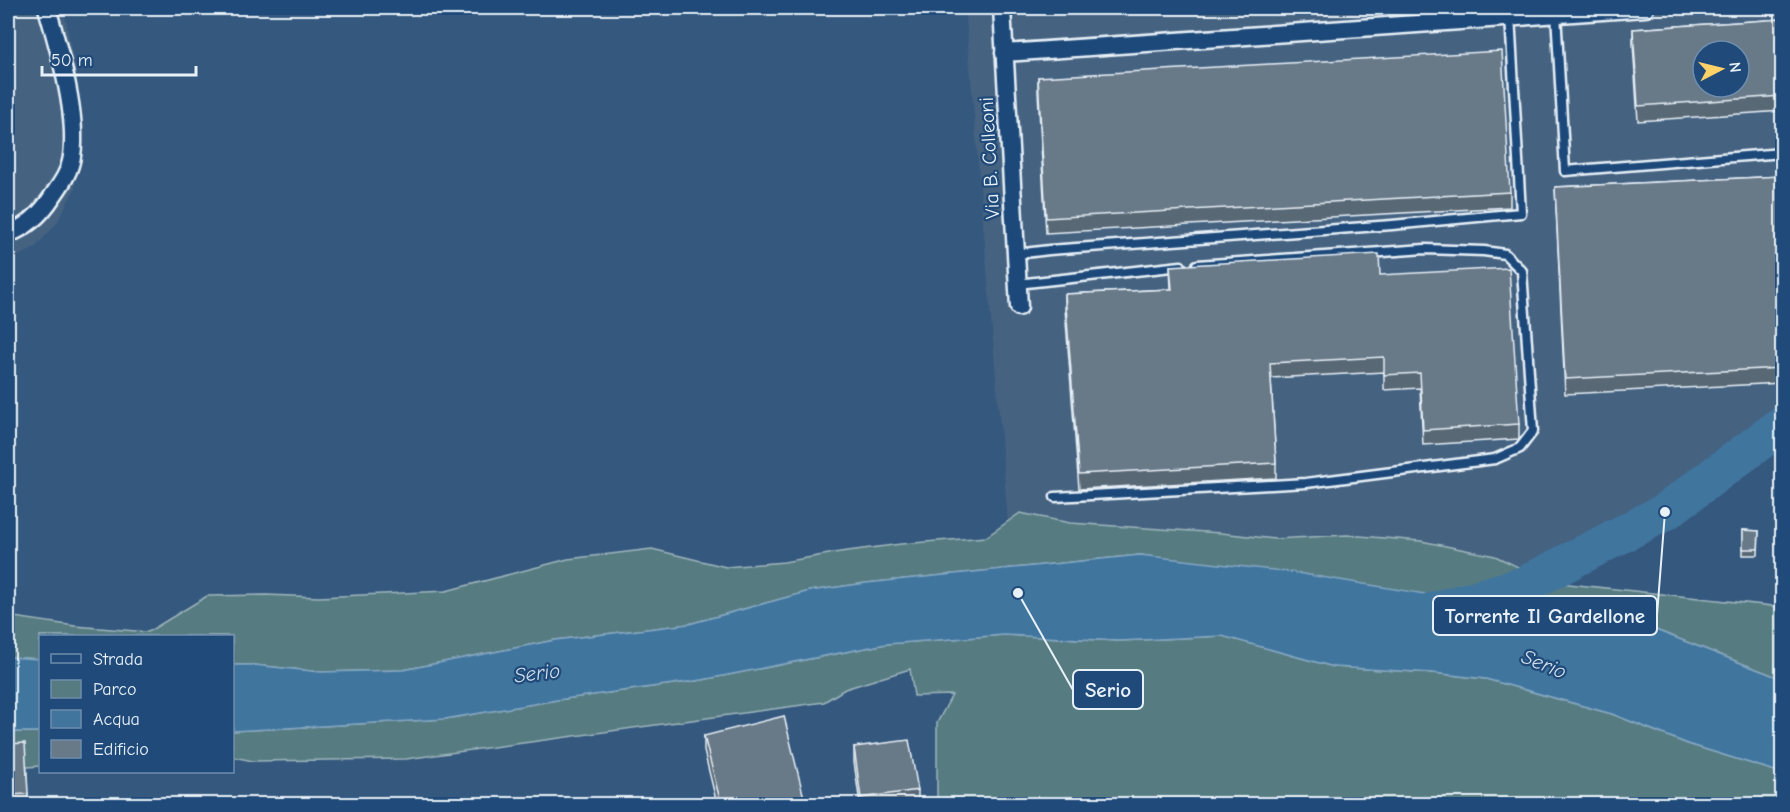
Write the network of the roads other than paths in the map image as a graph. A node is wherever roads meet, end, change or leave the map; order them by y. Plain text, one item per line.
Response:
1 (47, 8) edge
2 (1002, 8) edge
3 (1646, 8) edge
4 (1556, 10) edge
5 (1510, 16) junction
6 (1004, 53) junction
7 (1782, 153) edge
8 (8, 234) edge
9 (1016, 254) junction
10 (1017, 284) junction
11 (1019, 307) dead end
12 (1055, 497) dead end

1 - 8 street
2 - 6 street, Via B. Colleoni
3 - 4 street
4 - 5 street
4 - 7 lane
5 - 6 street
5 - 9 lane
6 - 9 street, Via B. Colleoni
9 - 10 street, Via B. Colleoni
10 - 11 street, Via B. Colleoni
10 - 12 lane

